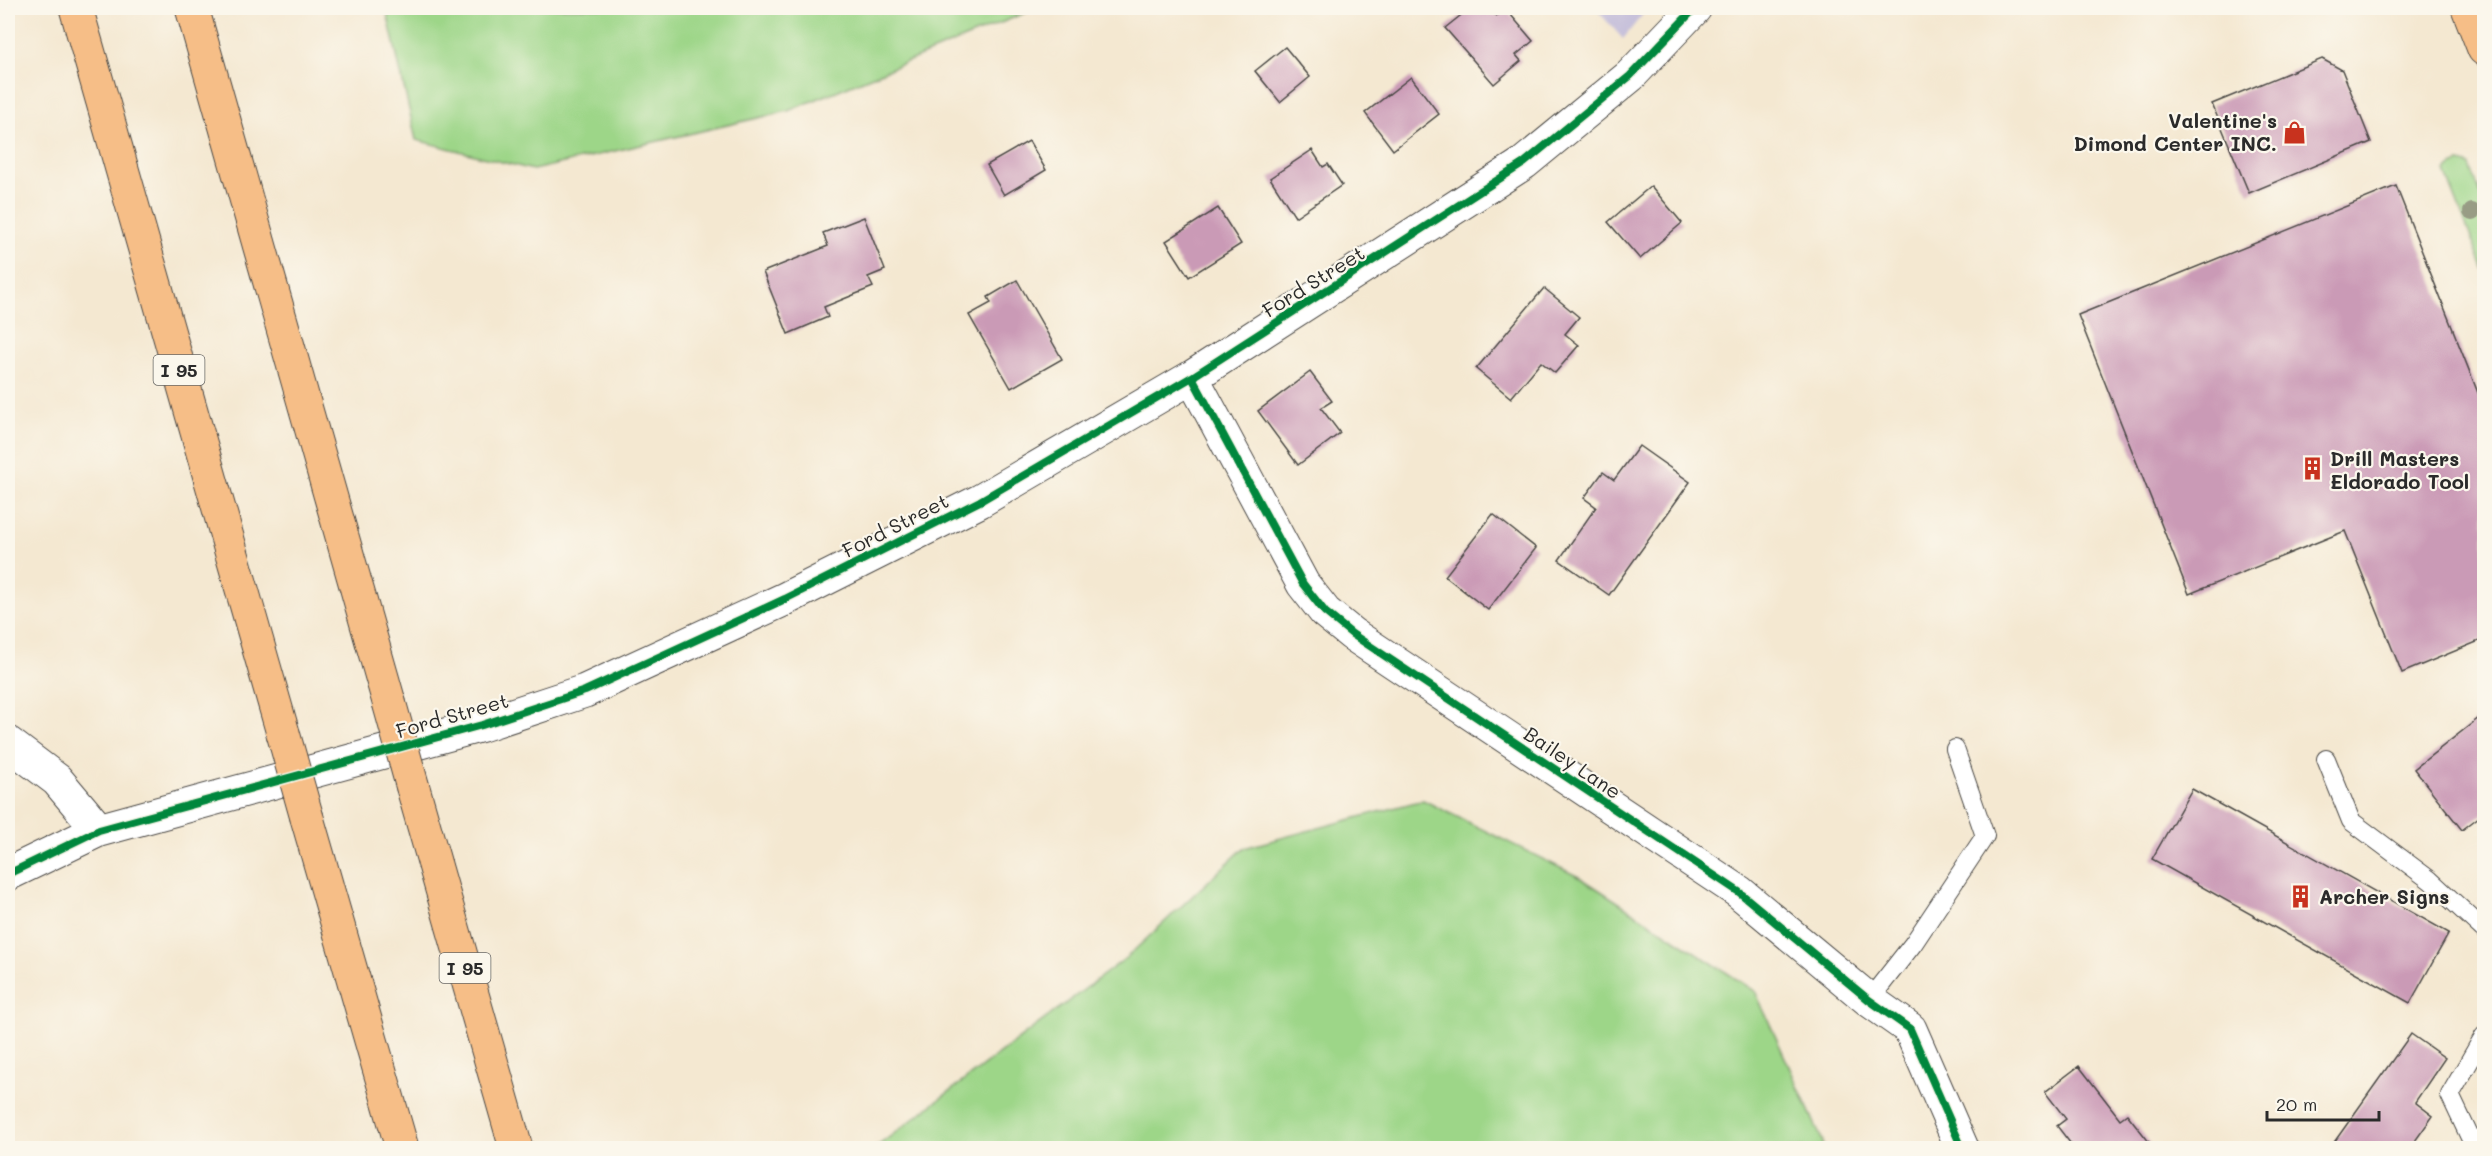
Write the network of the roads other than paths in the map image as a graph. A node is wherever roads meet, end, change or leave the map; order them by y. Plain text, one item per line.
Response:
1 (76, 8) edge
2 (192, 8) edge
3 (1695, 8) edge
4 (2468, 8) edge
5 (2484, 49) edge
6 (1192, 377) junction
7 (8, 743) edge
8 (1956, 749) dead end
9 (2326, 759) dead end
10 (99, 830) junction
11 (8, 874) edge
12 (2484, 930) edge
13 (1869, 1000) junction
14 (2484, 1036) edge
15 (402, 1149) edge
16 (516, 1149) edge
17 (1962, 1149) edge
18 (2475, 1149) edge

1 - 15 main road, I 95, bridge
2 - 16 main road, I 95, bridge
3 - 6 street, Ford Street
4 - 5 main road
6 - 10 street, Ford Street
6 - 13 street, Bailey Lane
7 - 10 street
8 - 13 lane
9 - 12 lane
10 - 11 street, Ford Street
13 - 17 street, Bailey Lane
14 - 18 lane

